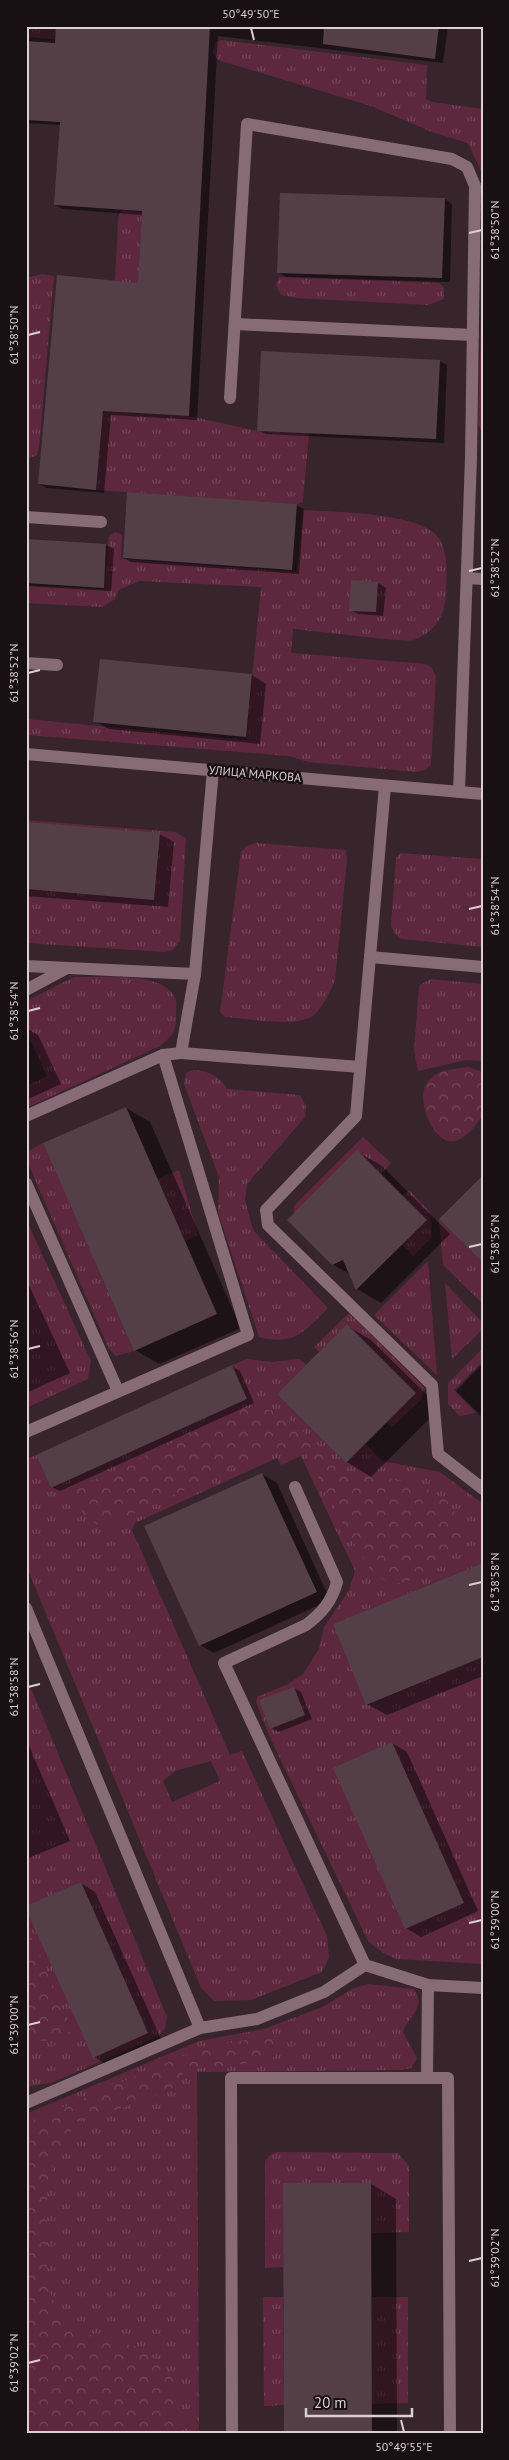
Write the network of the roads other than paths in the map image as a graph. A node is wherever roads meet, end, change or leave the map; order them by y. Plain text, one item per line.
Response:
1 (235, 324) junction
2 (473, 335) junction
3 (230, 398) dead end
4 (26, 518) edge
5 (100, 522) dead end
6 (467, 578) junction
7 (483, 579) edge
8 (26, 663) edge
9 (57, 666) dead end
10 (26, 754) edge
11 (213, 770) junction
12 (385, 786) junction
13 (459, 792) junction
14 (483, 794) edge
15 (370, 956) junction
16 (26, 966) edge
17 (67, 968) junction
18 (483, 968) edge
19 (195, 974) junction
20 (26, 990) edge
21 (181, 1052) junction
22 (163, 1055) junction
23 (360, 1066) junction
24 (26, 1116) edge
25 (26, 1183) edge
26 (118, 1391) junction
27 (26, 1432) edge
28 (295, 1487) dead end
29 (483, 1489) edge
30 (26, 1608) edge
31 (365, 1965) junction
32 (428, 1985) junction
33 (483, 1988) edge
34 (200, 2028) junction
35 (427, 2078) junction
36 (26, 2103) edge
37 (232, 2434) edge
38 (450, 2434) edge

1 - 2 street
1 - 2 street
1 - 3 street
2 - 6 street
4 - 5 street
6 - 7 street
6 - 13 street
8 - 9 street
10 - 11 street, УЛИЦА МАРКОВА
11 - 12 street, УЛИЦА МАРКОВА
11 - 19 street
12 - 13 street, УЛИЦА МАРКОВА
12 - 15 street
13 - 14 street, УЛИЦА МАРКОВА
15 - 18 street
15 - 23 street
16 - 17 street
17 - 19 street
17 - 20 street
19 - 21 street
21 - 22 street
21 - 23 street
22 - 24 street
22 - 26 street
23 - 29 street
25 - 26 street
26 - 27 street
28 - 31 street
30 - 34 street
31 - 32 street
31 - 34 street
32 - 33 street
32 - 35 street
34 - 36 street
35 - 37 street
35 - 38 street

